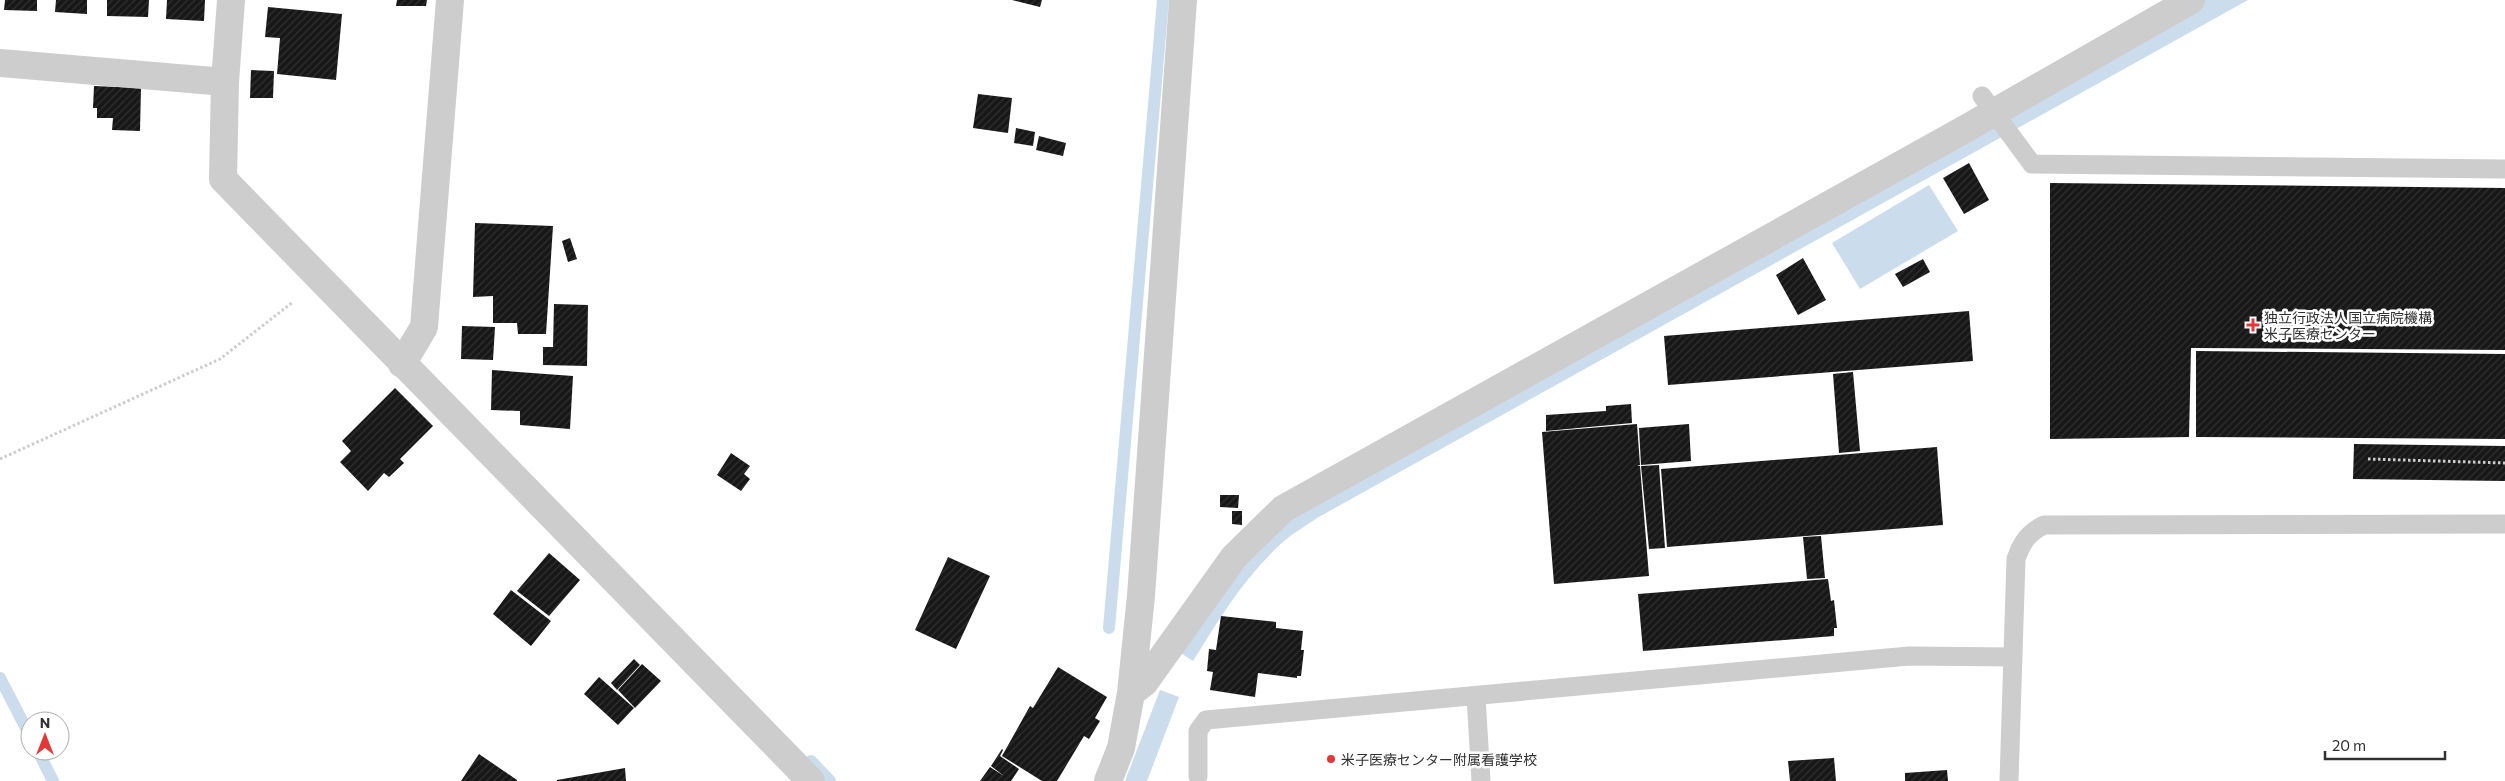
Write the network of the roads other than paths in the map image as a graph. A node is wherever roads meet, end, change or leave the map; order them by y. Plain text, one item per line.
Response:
1 (231, 0) edge
2 (450, 0) edge
3 (1183, 0) edge
4 (2190, 0) edge
5 (0, 63) edge
6 (225, 82) junction
7 (1989, 104) junction
8 (2505, 168) edge
9 (402, 364) junction
10 (2505, 524) edge
11 (2013, 657) junction
12 (1131, 693) junction
13 (1476, 696) junction
14 (1198, 776) dead end
15 (811, 781) edge
16 (1108, 781) edge
17 (1481, 781) edge
18 (2009, 781) edge

1 - 6 street
2 - 9 street
3 - 12 street
4 - 7 street
5 - 6 street
6 - 9 street
7 - 8 lane
7 - 12 street
9 - 15 street
10 - 11 lane
11 - 13 lane
11 - 18 lane
12 - 16 street
13 - 14 lane
13 - 17 lane

